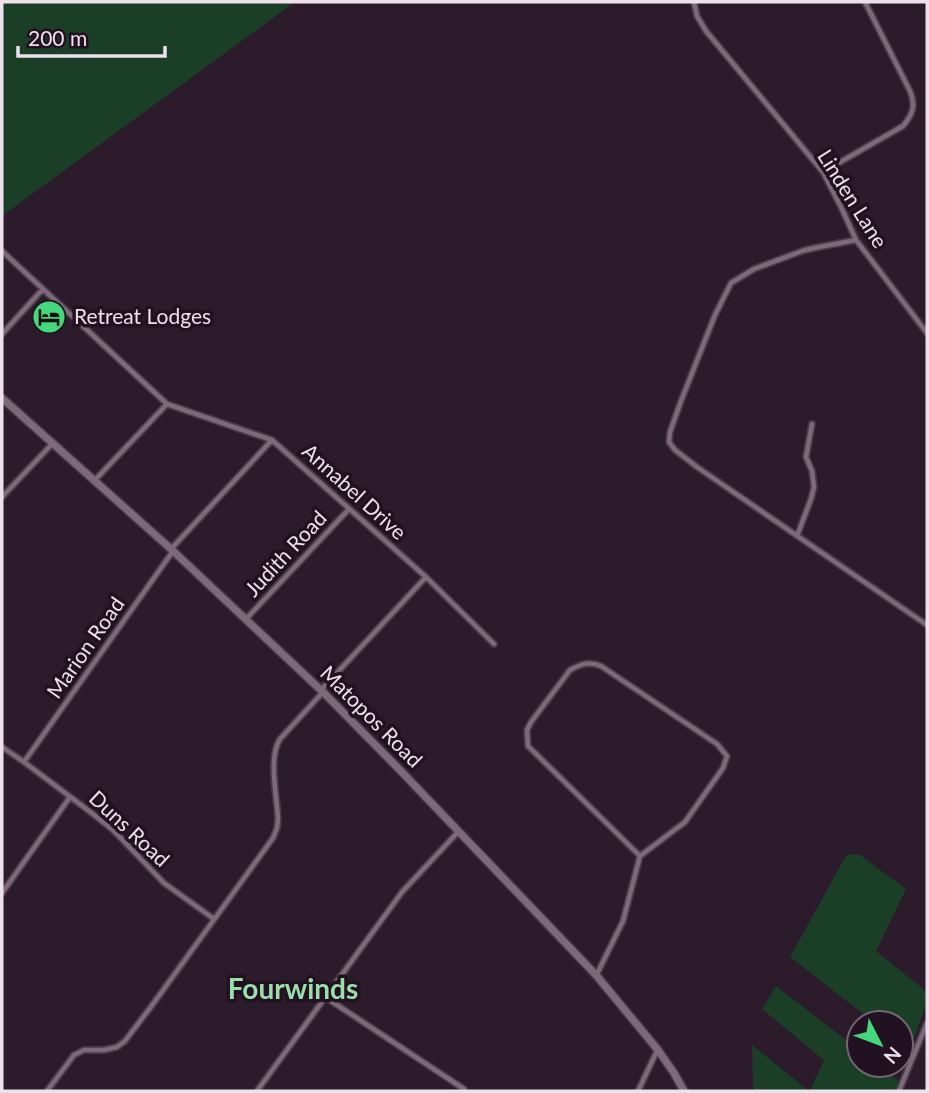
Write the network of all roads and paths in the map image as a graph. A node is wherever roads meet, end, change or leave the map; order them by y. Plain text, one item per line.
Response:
1 (694, 2) edge
2 (865, 2) edge
3 (822, 172) junction
4 (856, 240) junction
5 (2, 251) edge
6 (42, 290) junction
7 (927, 333) edge
8 (2, 334) edge
9 (2, 398) edge
10 (167, 404) junction
11 (812, 424) dead end
12 (272, 440) junction
13 (52, 443) junction
14 (94, 481) junction
15 (2, 497) edge
16 (349, 509) junction
17 (797, 536) junction
18 (172, 550) junction
19 (426, 577) junction
20 (245, 620) junction
21 (927, 625) edge
22 (494, 644) dead end
23 (322, 691) junction
24 (2, 747) edge
25 (24, 762) junction
26 (71, 797) junction
27 (458, 832) junction
28 (640, 856) junction
29 (2, 893) edge
30 (215, 919) junction
31 (596, 975) junction
32 (325, 997) junction
33 (927, 1023) edge
34 (658, 1050) junction
35 (464, 1089) dead end
36 (47, 1091) edge
37 (257, 1091) edge
38 (638, 1091) edge
39 (684, 1091) edge
40 (899, 1091) edge

1 - 3 street, Linden Lane
2 - 3 street
3 - 4 street, Linden Lane
4 - 7 street, Linden Lane
4 - 17 street
5 - 6 street
6 - 8 street
6 - 10 street
9 - 13 main road, Matopos Road
10 - 12 street, Annabel Drive
10 - 14 street
11 - 17 street
12 - 16 street, Annabel Drive
12 - 18 street, Marion Road
13 - 14 main road, Matopos Road
13 - 15 street
14 - 18 main road, Matopos Road
16 - 19 street, Annabel Drive
16 - 20 street, Judith Road
17 - 21 street
18 - 20 main road, Matopos Road
18 - 25 street, Marion Road
19 - 22 street, Annabel Drive
19 - 23 street
20 - 23 main road, Matopos Road
23 - 27 main road, Matopos Road
23 - 30 street
24 - 25 street, Duns Road
25 - 26 street, Duns Road
26 - 29 street
26 - 30 street, Duns Road
27 - 31 main road, Matopos Road
27 - 32 street
28 - 28 street
28 - 31 street
30 - 36 street
31 - 34 main road, Matopos Road
32 - 35 street
32 - 37 street
33 - 40 street
34 - 38 street
34 - 39 main road, Matopos Road

